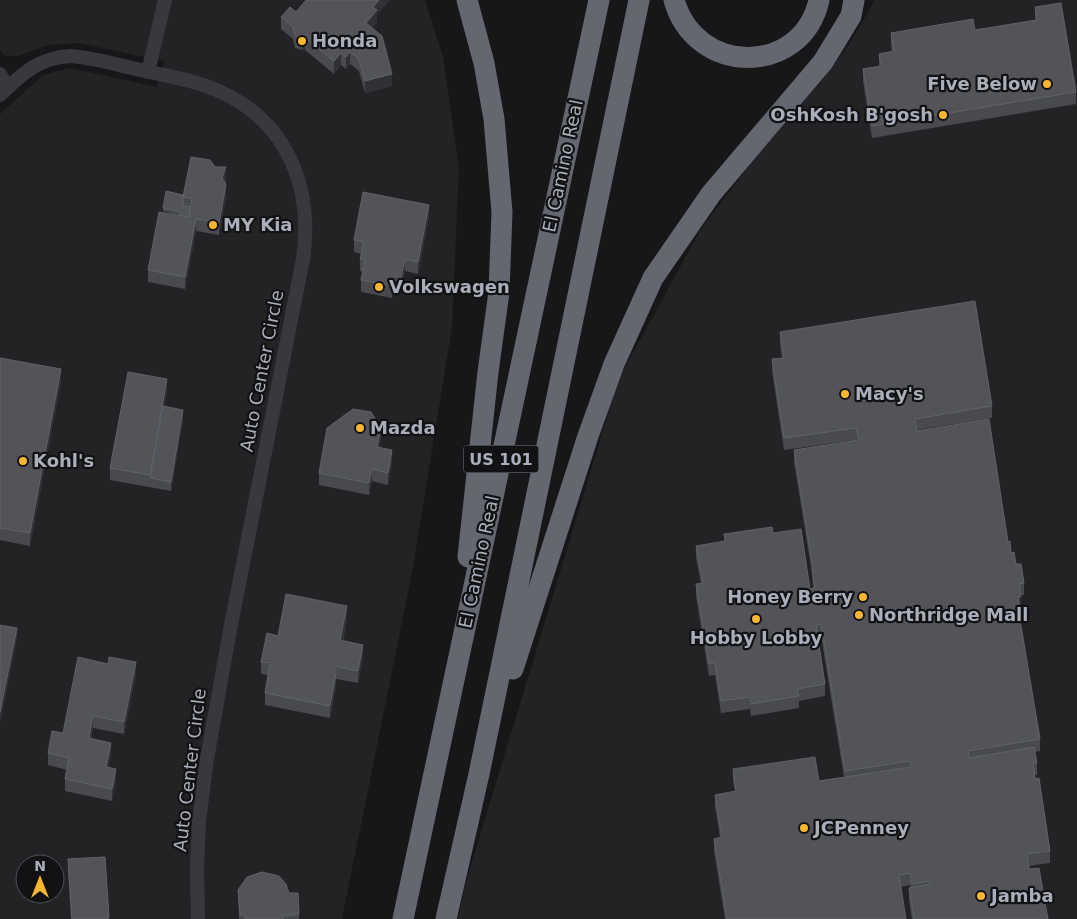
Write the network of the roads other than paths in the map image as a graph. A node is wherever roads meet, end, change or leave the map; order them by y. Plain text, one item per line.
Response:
1 (165, 0) edge
2 (467, 0) edge
3 (599, 0) edge
4 (639, 0) edge
5 (674, 0) edge
6 (819, 0) edge
7 (854, 0) edge
8 (148, 72) junction
9 (0, 74) edge
10 (1, 92) edge
11 (456, 671) junction
12 (479, 774) junction
13 (198, 919) edge
14 (403, 919) edge
15 (446, 919) edge

1 - 8 street
2 - 11 highway
3 - 11 highway, El Camino Real / US 101
4 - 12 highway, US 101
5 - 6 highway
7 - 12 highway
8 - 10 street, Auto Center Circle
8 - 13 street, Auto Center Circle
9 - 10 street, Auto Center Circle
11 - 14 highway, El Camino Real / US 101
12 - 15 highway, US 101

